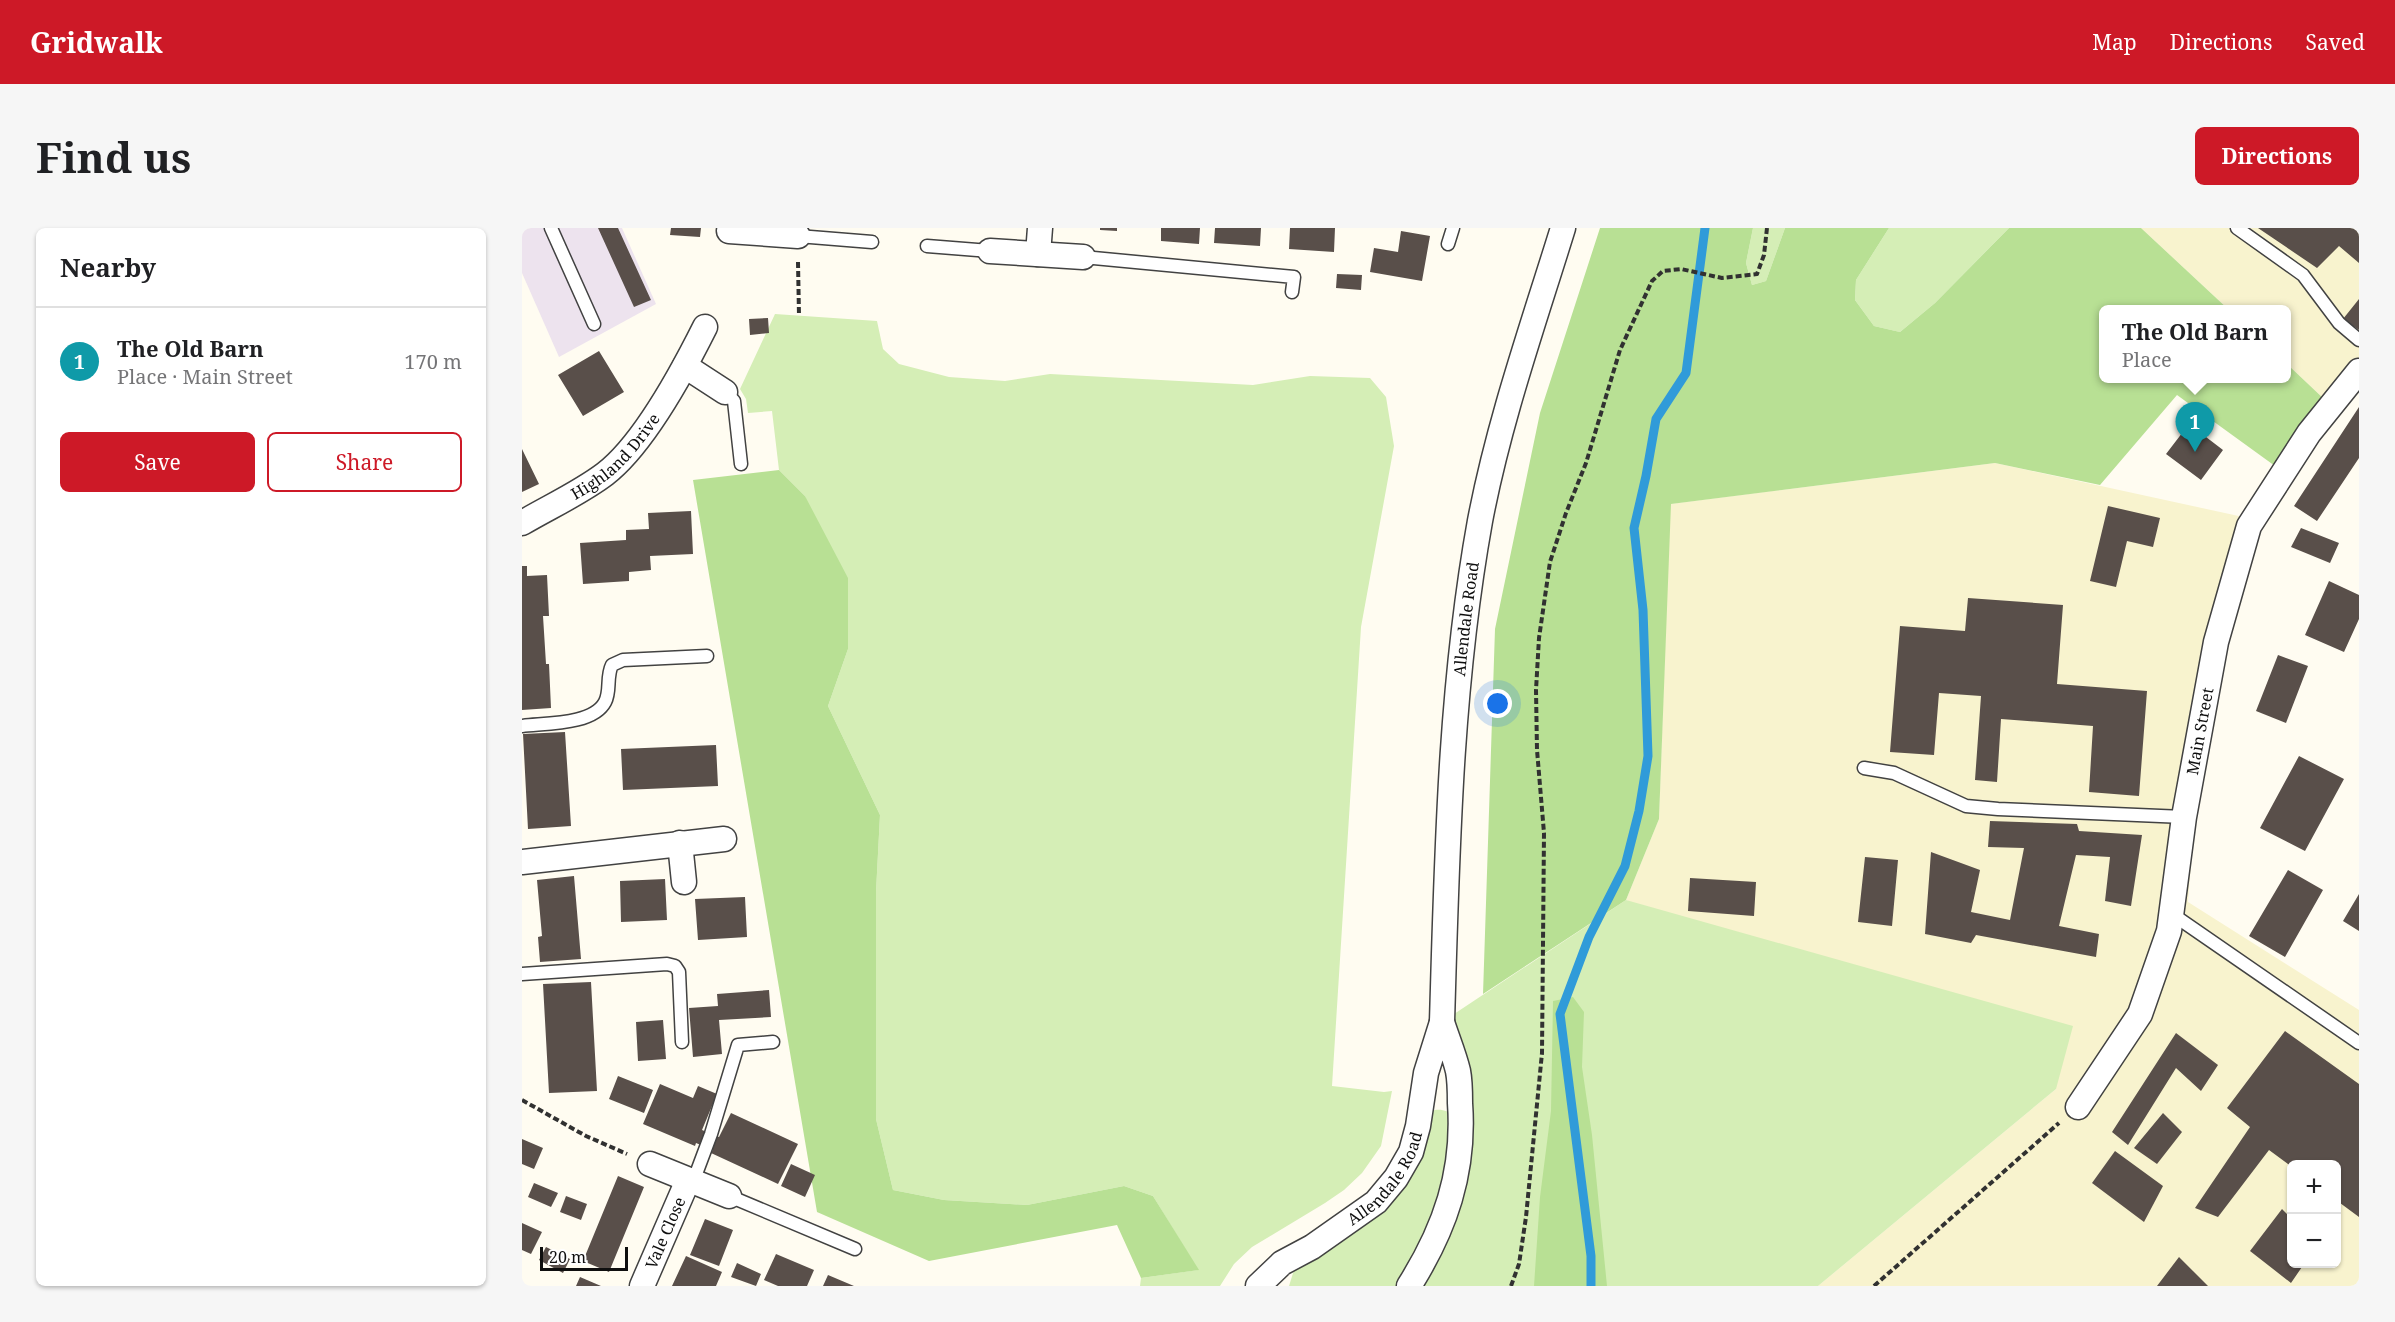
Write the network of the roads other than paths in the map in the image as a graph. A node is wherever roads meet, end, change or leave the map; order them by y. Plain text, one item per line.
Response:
1 (551, 228) edge
2 (1040, 228) edge
3 (1453, 228) edge
4 (1563, 228) edge
5 (2237, 228) edge
6 (756, 230) edge
7 (729, 231) dead end
8 (798, 236) joint
9 (872, 242) dead end
10 (1449, 244) dead end
11 (927, 246) dead end
12 (990, 251) joint
13 (1038, 254) junction
14 (1083, 257) joint
15 (1292, 291) dead end
16 (594, 324) dead end
17 (705, 327) dead end
18 (2359, 340) edge
19 (685, 366) junction
20 (2359, 371) edge
21 (725, 392) joint
22 (741, 465) dead end
23 (522, 523) edge
24 (707, 656) dead end
25 (522, 726) edge
26 (1864, 768) dead end
27 (2184, 817) junction
28 (724, 838) dead end
29 (680, 843) junction
30 (522, 862) edge
31 (684, 882) dead end
32 (2172, 914) junction
33 (522, 974) edge
34 (1442, 1022) junction
35 (682, 1042) dead end
36 (773, 1042) dead end
37 (2359, 1043) edge
38 (2078, 1107) road end
39 (650, 1164) road end
40 (690, 1181) junction
41 (729, 1196) joint
42 (855, 1249) dead end
43 (1263, 1284) edge
44 (642, 1286) edge
45 (1409, 1286) edge

1 - 16 lane
2 - 13 street
3 - 10 lane
4 - 34 street, Allendale Road
5 - 18 lane
6 - 7 street
6 - 8 street
8 - 9 lane
11 - 12 lane
12 - 13 street
13 - 14 street
14 - 15 lane
17 - 19 street, Highland Drive
19 - 21 street
19 - 23 street, Highland Drive
20 - 27 street, Main Street
21 - 22 lane
24 - 25 lane
26 - 27 lane
27 - 32 street, Main Street
28 - 29 street
29 - 30 street
29 - 31 street
32 - 37 lane
32 - 38 street, Main Street
33 - 35 lane
34 - 43 street, Allendale Road
34 - 45 street, Allendale Road
36 - 40 lane
39 - 40 street, Vale Close
40 - 41 street, Vale Close
40 - 44 street, Vale Close
41 - 42 lane

